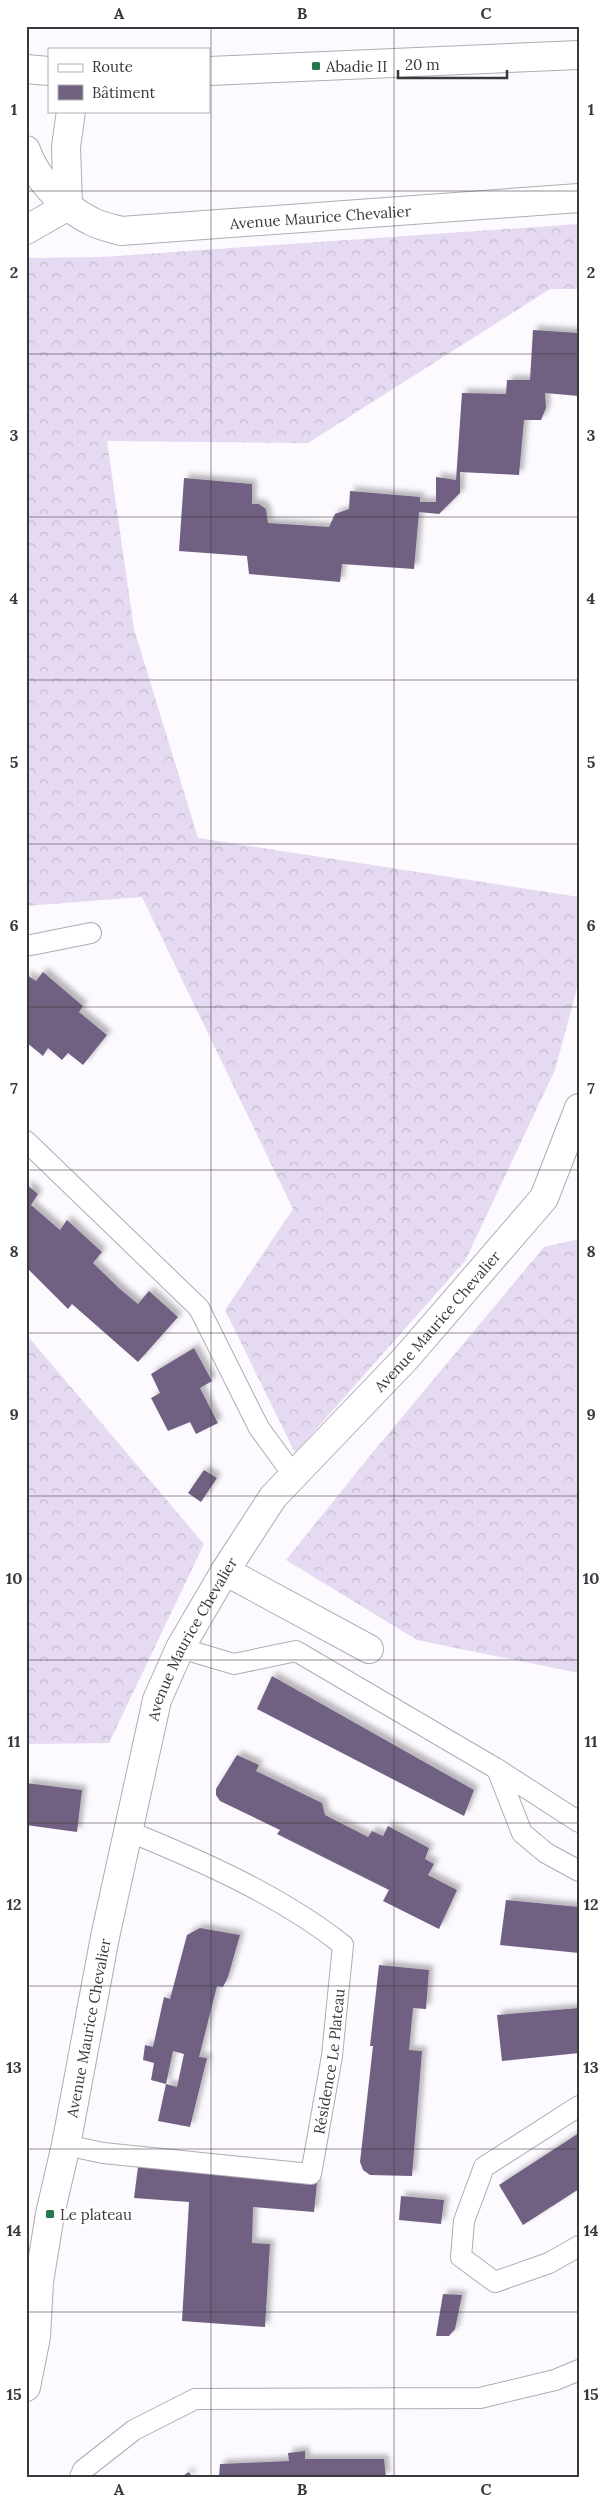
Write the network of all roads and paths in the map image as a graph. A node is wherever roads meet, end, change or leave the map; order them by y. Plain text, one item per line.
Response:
1 (579, 55) edge
2 (26, 69) edge
3 (48, 71) edge
4 (210, 71) edge
5 (71, 112) edge
6 (26, 150) edge
7 (579, 198) edge
8 (68, 206) junction
9 (26, 230) edge
10 (91, 933) dead end
11 (26, 946) edge
12 (579, 1108) edge
13 (26, 1141) edge
14 (294, 1476) junction
15 (224, 1571) junction
16 (180, 1648) junction
17 (369, 1649) dead end
18 (497, 1769) junction
19 (579, 1822) edge
20 (128, 1831) junction
21 (579, 1871) edge
22 (579, 2106) edge
23 (66, 2145) junction
24 (579, 2246) edge
25 (39, 2282) junction
26 (26, 2318) edge
27 (579, 2370) edge
28 (26, 2387) edge
29 (80, 2477) edge

1 - 4 street
2 - 3 street
5 - 8 street
6 - 8 street, Avenue Maurice Chevalier
7 - 8 street, Avenue Maurice Chevalier
8 - 9 street
10 - 11 lane
12 - 14 street, Avenue Maurice Chevalier
13 - 14 lane
14 - 15 street, Avenue Maurice Chevalier
15 - 16 street, Avenue Maurice Chevalier
15 - 17 street
16 - 18 lane
16 - 20 street, Avenue Maurice Chevalier
18 - 19 lane
18 - 21 lane
20 - 23 street, Avenue Maurice Chevalier
20 - 23 lane, Résidence Le Plateau
22 - 24 lane
23 - 25 street, Avenue Maurice Chevalier
25 - 26 street, Avenue Maurice Chevalier
25 - 28 street, Avenue Maurice Chevalier
27 - 29 lane

